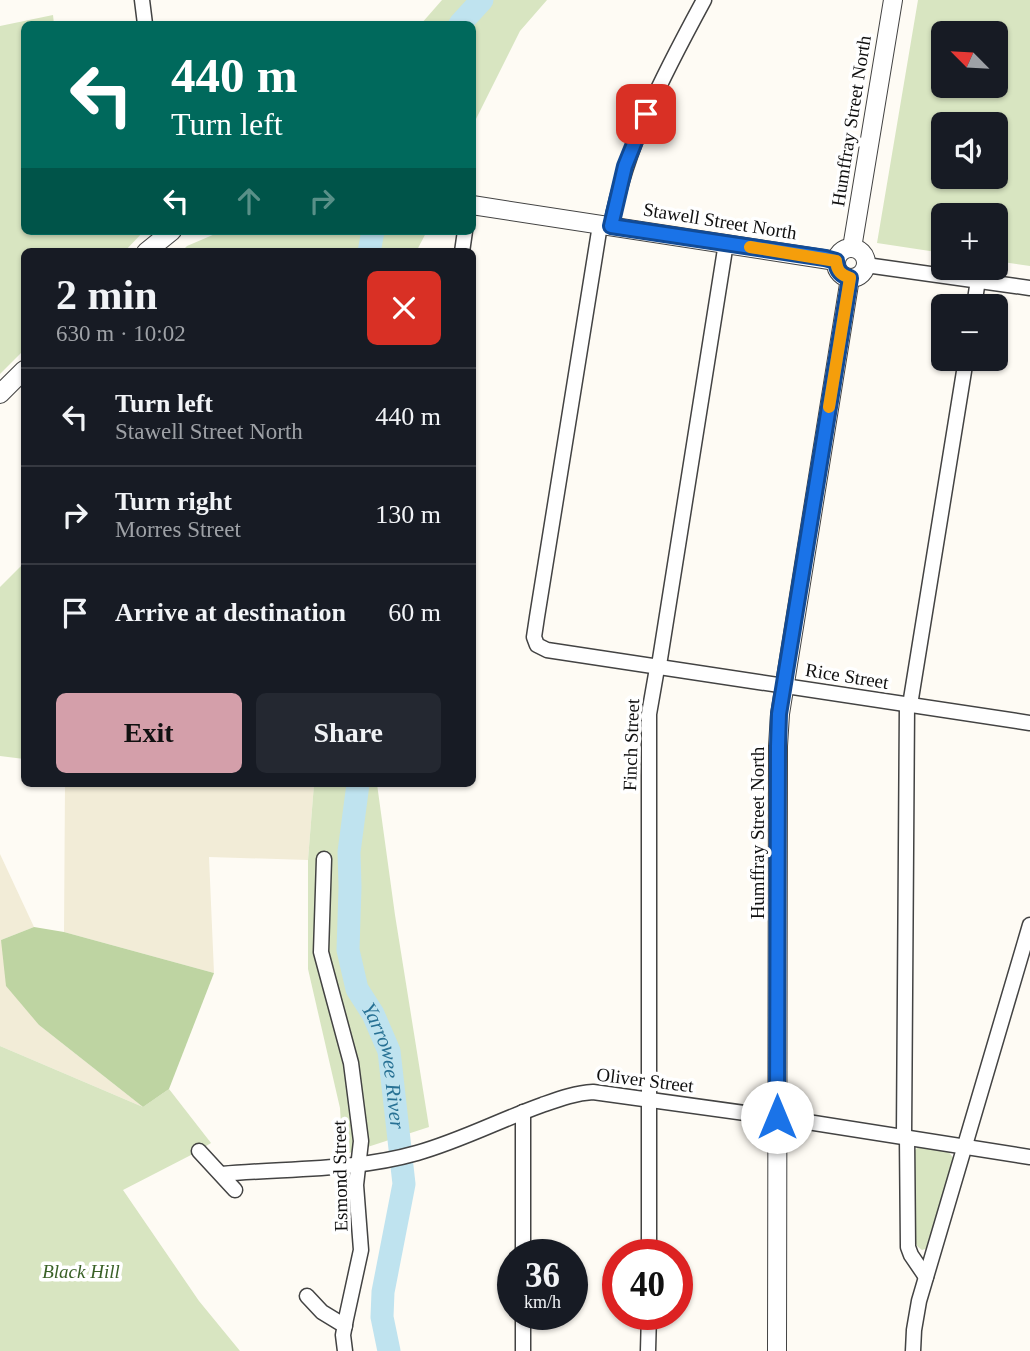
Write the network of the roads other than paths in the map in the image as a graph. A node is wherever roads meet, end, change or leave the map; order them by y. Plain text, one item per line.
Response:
1 (142, 0) edge
2 (704, 0) edge
3 (893, 0) edge
4 (145, 21) edge
5 (476, 206) edge
6 (605, 225) junction
7 (167, 235) edge
8 (726, 243) junction
9 (151, 248) edge
10 (852, 248) junction
11 (836, 261) junction
12 (866, 265) junction
13 (931, 274) edge
14 (850, 278) junction
15 (978, 280) joint
16 (1030, 288) edge
17 (976, 294) edge
18 (964, 371) edge
19 (21, 373) edge
20 (0, 394) edge
21 (657, 667) junction
22 (783, 686) junction
23 (909, 705) junction
24 (1030, 723) edge
25 (324, 859) dead end
26 (1030, 925) edge
27 (649, 1099) junction
28 (523, 1112) junction
29 (777, 1117) junction
30 (905, 1137) junction
31 (965, 1146) junction
32 (199, 1151) dead end
33 (1030, 1157) edge
34 (359, 1164) junction
35 (222, 1174) junction
36 (235, 1190) dead end
37 (523, 1239) edge
38 (649, 1239) edge
39 (926, 1277) junction
40 (307, 1296) dead end
41 (345, 1326) junction
42 (523, 1330) edge
43 (649, 1330) edge
44 (345, 1351) edge
45 (523, 1351) edge
46 (649, 1351) edge
47 (777, 1351) edge
48 (913, 1351) edge

1 - 4 street
2 - 6 street
3 - 10 street, Humffray Street North
5 - 6 street, Stawell Street North
6 - 8 street, Stawell Street North
6 - 21 street, Rice Street
7 - 9 street
8 - 11 street, Stawell Street North
8 - 21 street, Finch Street
10 - 11 street
10 - 12 street
11 - 14 street
12 - 13 street
12 - 14 street
14 - 22 street, Humffray Street North
15 - 16 street
15 - 17 street
18 - 23 street
19 - 20 street
21 - 22 street, Rice Street
21 - 27 street, Finch Street
22 - 23 street, Rice Street
22 - 29 street, Humffray Street North
23 - 24 street, Rice Street
23 - 30 street
25 - 34 street, Esmond Street
26 - 31 street
27 - 28 street, Oliver Street
27 - 29 street, Oliver Street
27 - 38 street, Finch Street
28 - 34 street, Oliver Street
28 - 37 street
29 - 30 street, Oliver Street
29 - 47 street, Humffray Street North
30 - 31 street, Oliver Street
30 - 39 street
31 - 33 street, Oliver Street
31 - 39 street
32 - 35 street
34 - 35 street, Oliver Street
34 - 41 street, Esmond Street
35 - 36 street
39 - 48 street
40 - 41 street
41 - 44 street, Esmond Street
42 - 45 street
43 - 46 street

